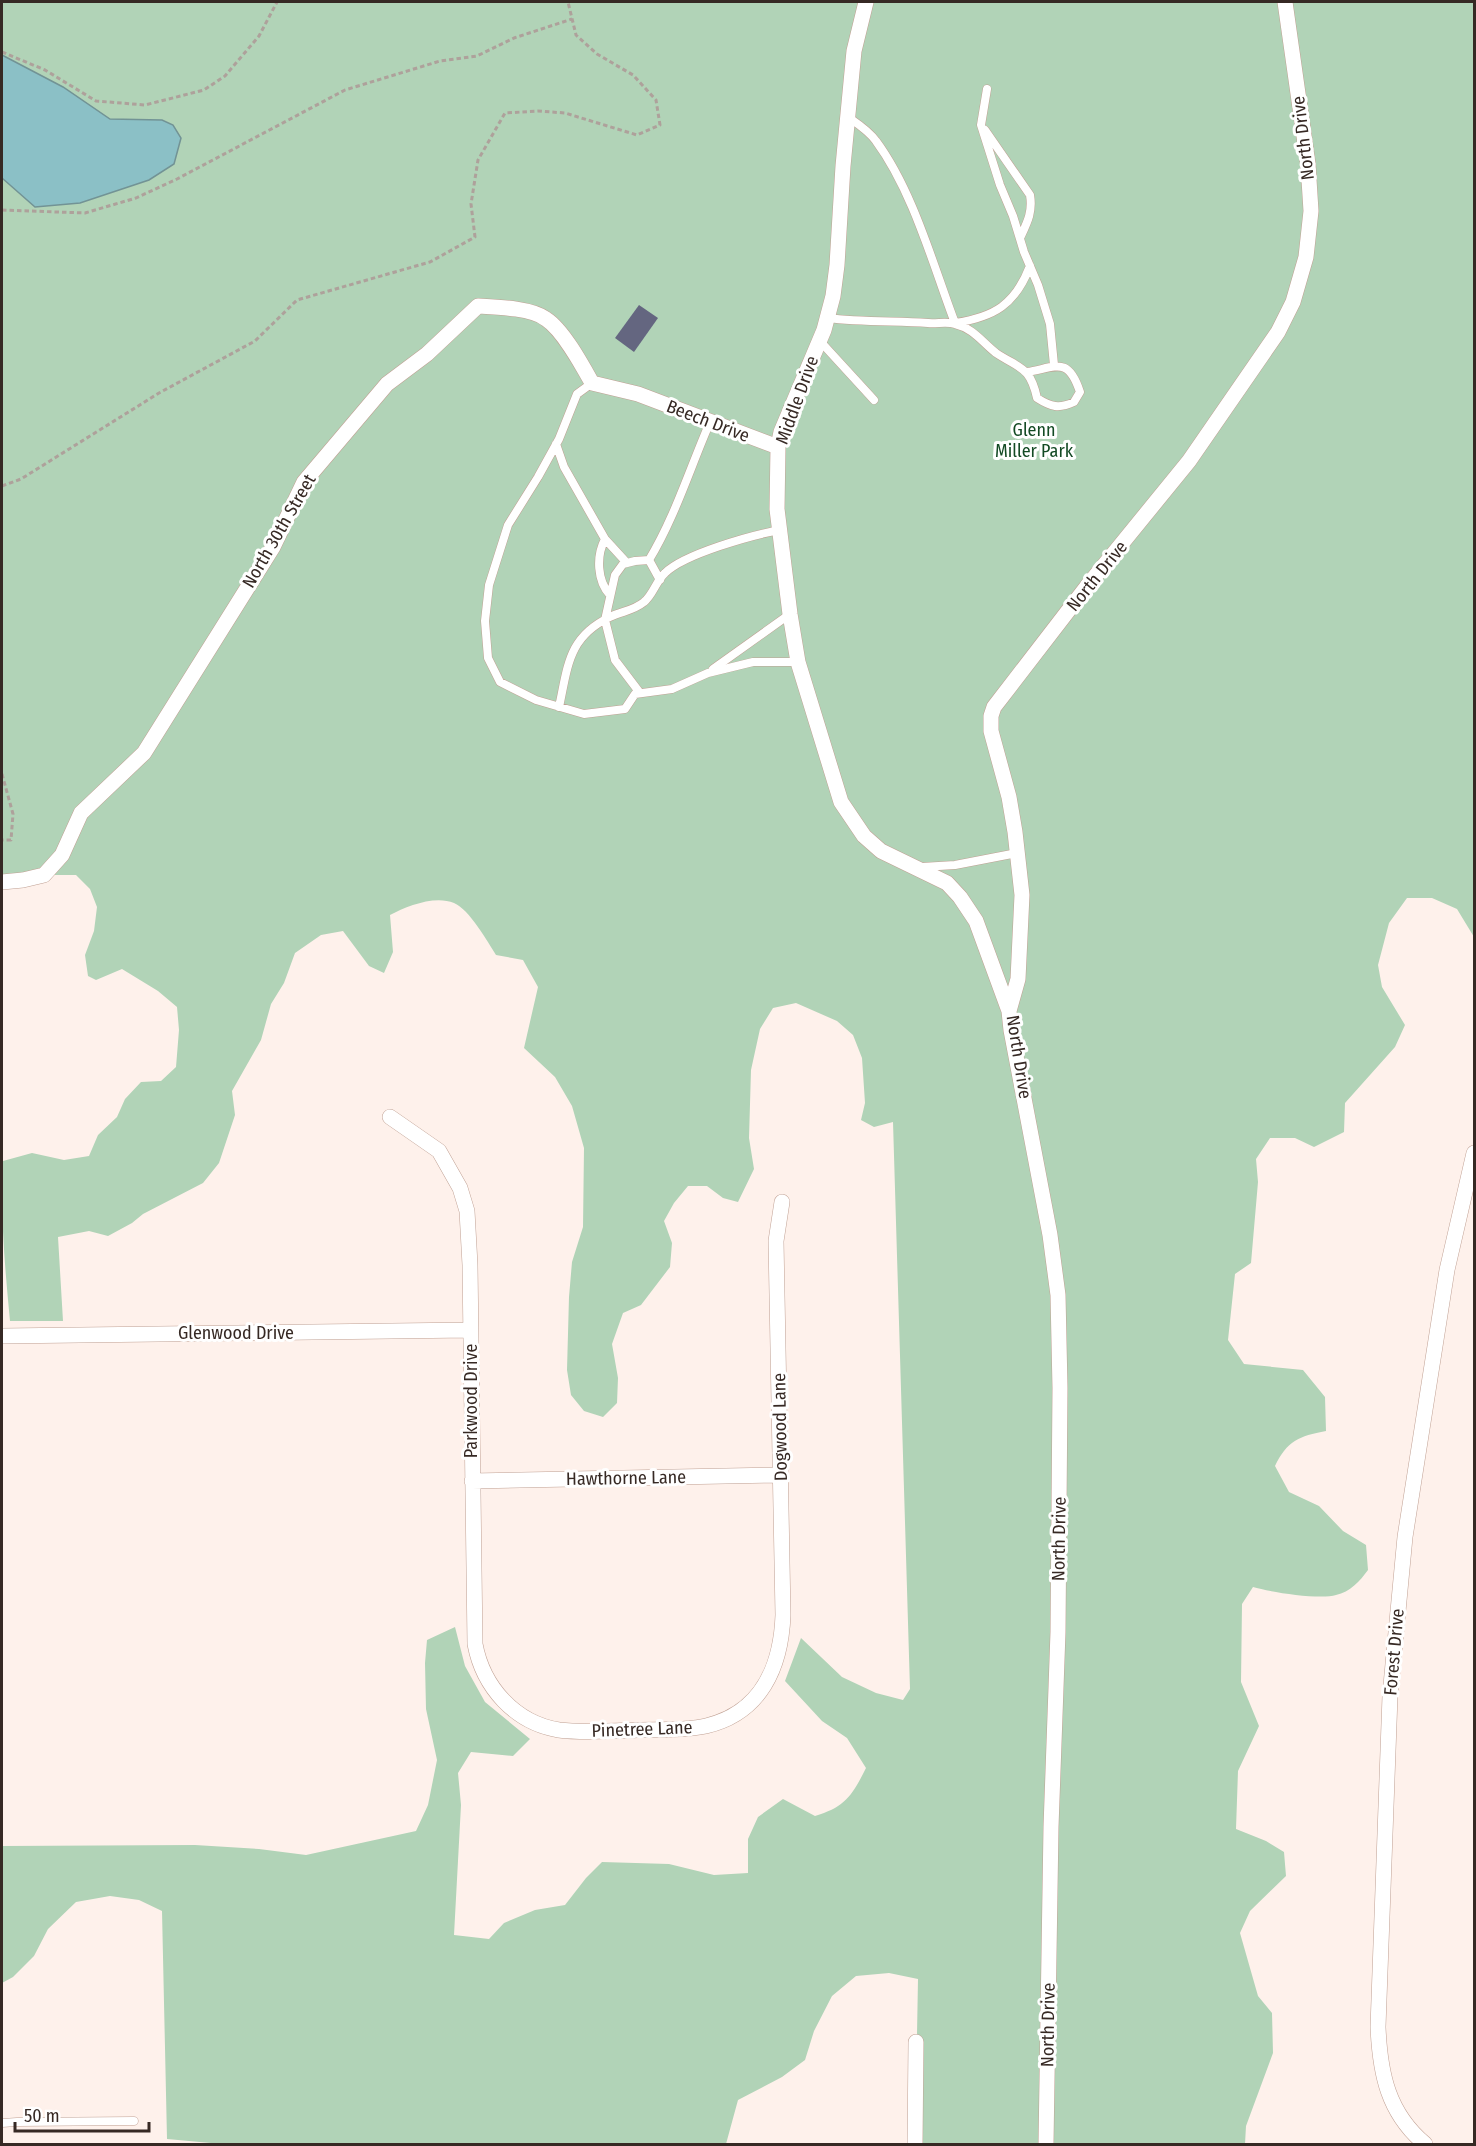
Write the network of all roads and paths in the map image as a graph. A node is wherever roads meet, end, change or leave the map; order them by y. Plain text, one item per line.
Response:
1 (277, 2) edge
2 (568, 2) edge
3 (866, 2) edge
4 (1285, 2) edge
5 (572, 19) junction
6 (2, 52) edge
7 (987, 89) dead end
8 (848, 117) junction
9 (981, 125) junction
10 (2, 210) edge
11 (1020, 238) junction
12 (1030, 266) junction
13 (827, 318) junction
14 (955, 323) junction
15 (819, 340) junction
16 (1054, 365) junction
17 (1027, 372) junction
18 (592, 383) junction
19 (874, 400) dead end
20 (710, 422) junction
21 (556, 444) junction
22 (778, 447) junction
23 (2, 486) edge
24 (780, 530) junction
25 (605, 539) junction
26 (649, 560) junction
27 (627, 563) junction
28 (660, 580) junction
29 (609, 594) junction
30 (790, 614) junction
31 (605, 620) junction
32 (798, 662) junction
33 (708, 673) junction
34 (640, 693) junction
35 (559, 707) junction
36 (2, 774) edge
37 (2, 840) edge
38 (1017, 853) junction
39 (915, 867) junction
40 (2, 882) edge
41 (1009, 1011) junction
42 (390, 1117) dead end
43 (1474, 1153) edge
44 (782, 1202) dead end
45 (470, 1330) junction
46 (2, 1336) edge
47 (781, 1476) junction
48 (471, 1481) junction
49 (779, 1652) joint
50 (509, 1707) joint
51 (916, 2042) dead end
52 (134, 2121) dead end
53 (2, 2124) edge
54 (915, 2145) edge
55 (1046, 2145) edge
56 (1425, 2145) edge

1 - 6 path
2 - 5 path
3 - 8 street, Middle Drive
4 - 38 street, North Drive
5 - 10 path
5 - 23 path
7 - 9 lane
8 - 13 street, Middle Drive
8 - 14 lane
9 - 11 lane
9 - 11 lane
11 - 12 lane
12 - 14 lane
12 - 16 lane
13 - 14 lane
13 - 15 street, Middle Drive
14 - 17 lane
15 - 19 lane
15 - 22 street, Middle Drive
16 - 17 lane
16 - 17 lane
18 - 20 street, Beech Drive
18 - 21 lane
18 - 40 street, North 30th Street
20 - 22 street, Beech Drive
20 - 26 lane
21 - 25 lane
21 - 35 lane
22 - 24 street, Middle Drive
24 - 28 lane
24 - 30 street, Middle Drive
25 - 27 lane
25 - 29 lane
26 - 27 lane
26 - 28 lane
27 - 29 lane
28 - 31 lane
29 - 31 lane
30 - 32 street, Middle Drive
30 - 33 lane
31 - 34 lane
31 - 35 lane
32 - 33 lane
32 - 39 street, Middle Drive
33 - 34 lane
34 - 35 lane
36 - 37 path
38 - 39 lane
38 - 41 street, North Drive
39 - 41 street, Middle Drive
41 - 55 street, North Drive
42 - 45 street, Parkwood Drive
43 - 56 street, Forest Drive
44 - 47 street, Dogwood Lane
45 - 46 street, Glenwood Drive
45 - 48 street, Parkwood Drive
47 - 48 street, Hawthorne Lane
47 - 49 street, Dogwood Lane
48 - 50 street, Parkwood Drive
49 - 50 street, Pinetree Lane
51 - 54 street
52 - 53 lane

